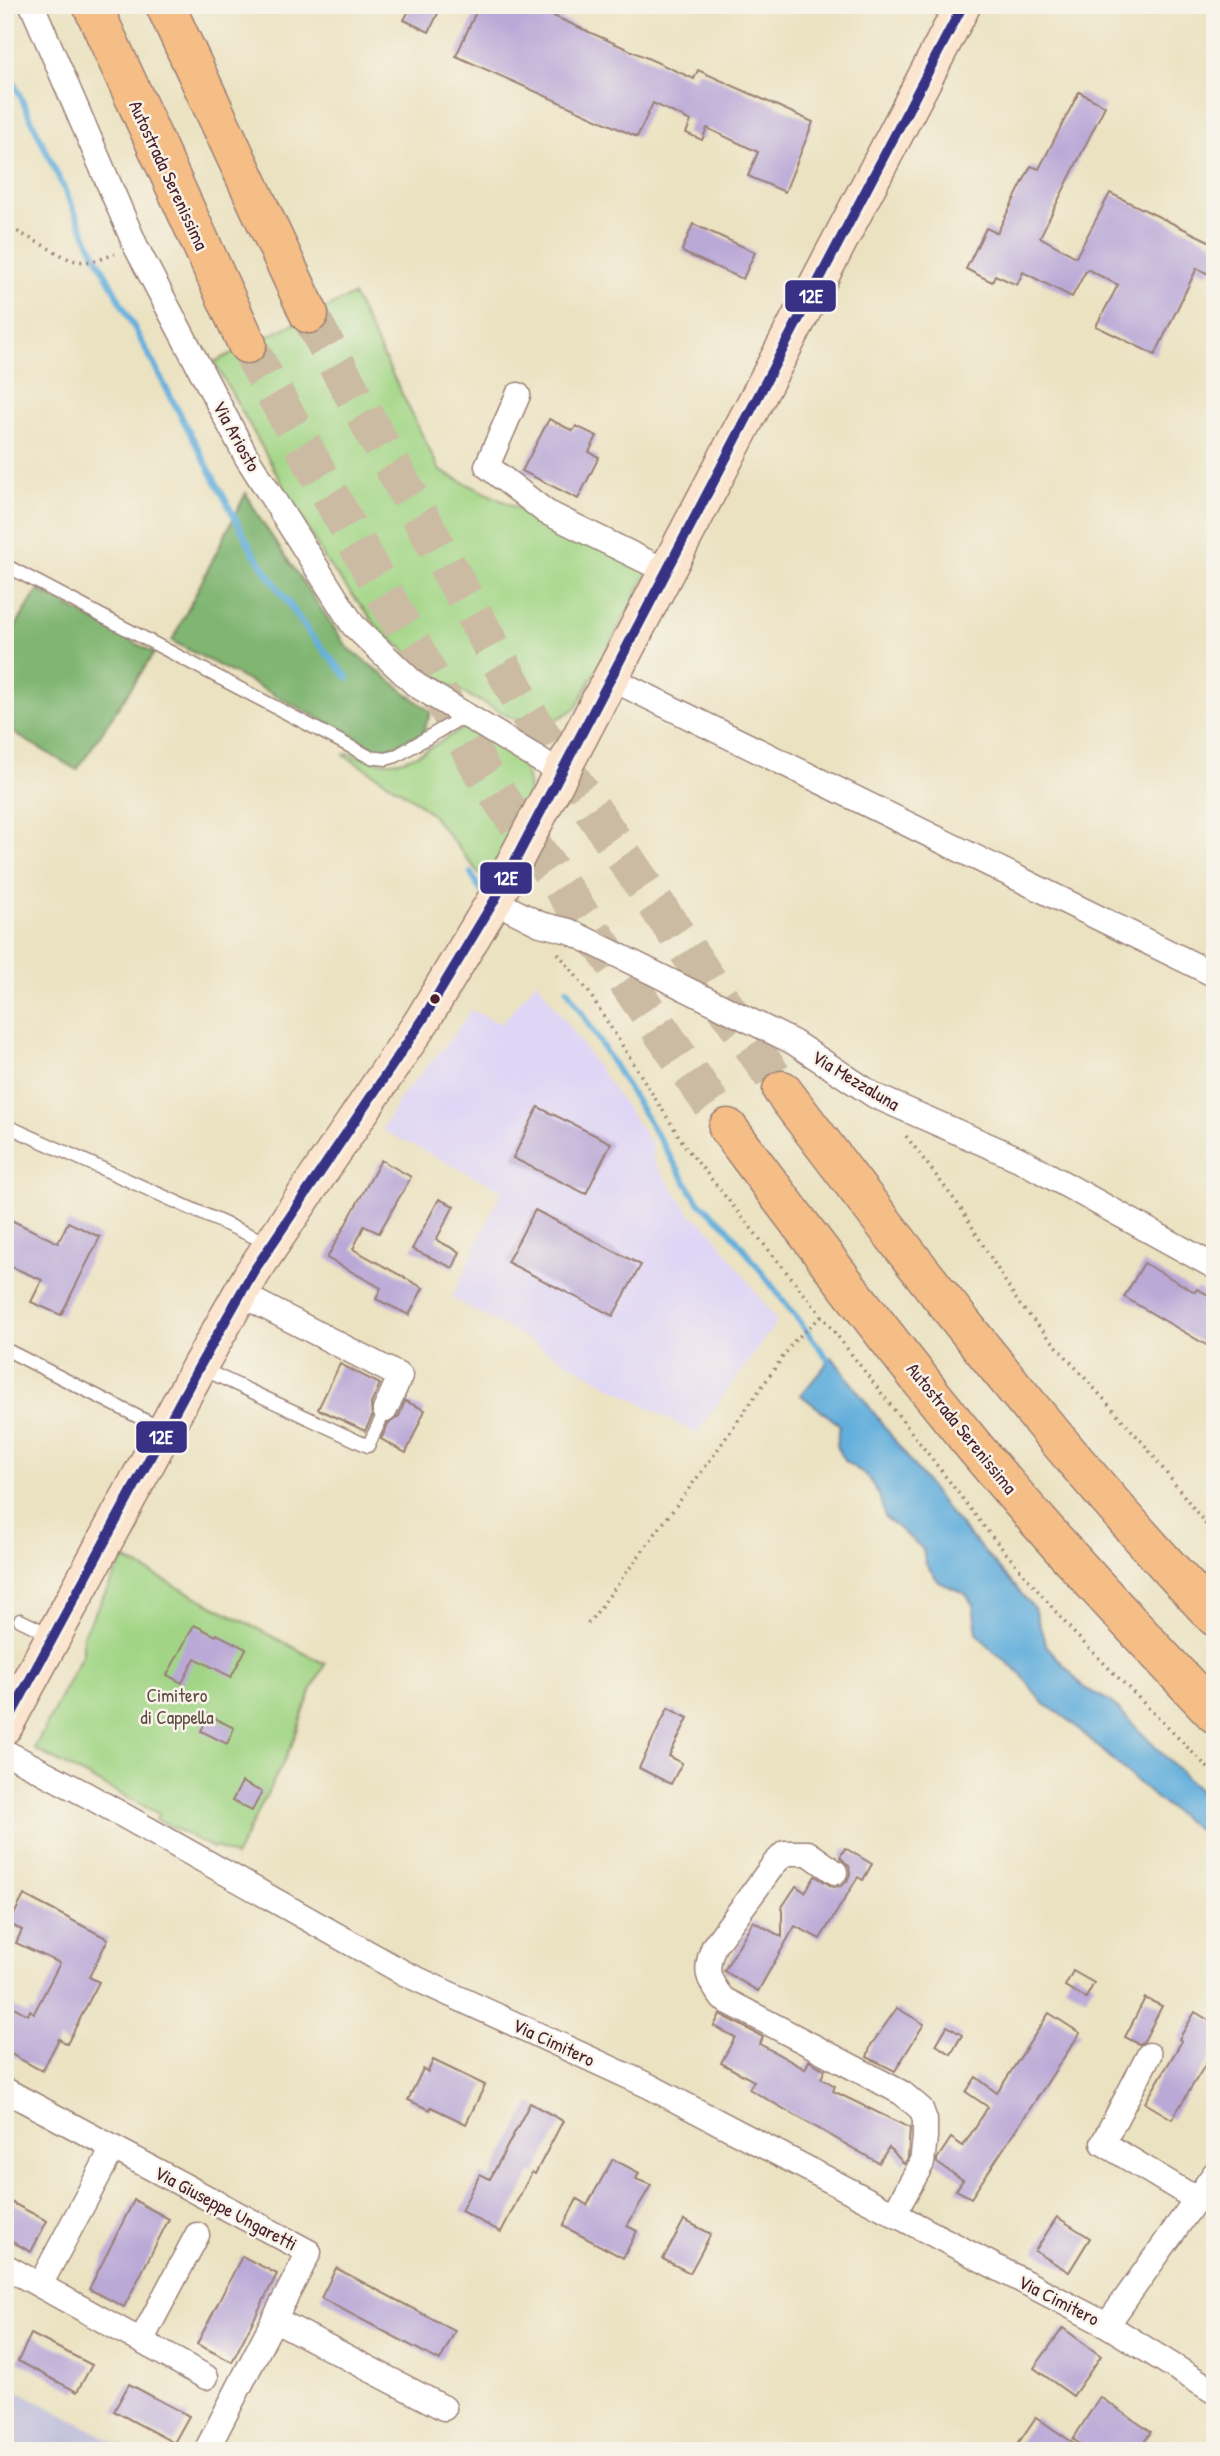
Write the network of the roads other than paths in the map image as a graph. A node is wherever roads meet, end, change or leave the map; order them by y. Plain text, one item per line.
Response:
1 (32, 5) edge
2 (92, 5) edge
3 (165, 5) edge
4 (963, 5) edge
5 (309, 314) tunnel mouth
6 (247, 344) tunnel mouth
7 (518, 395) dead end
8 (5, 565) edge
9 (666, 571) junction
10 (610, 678) junction
11 (466, 715) junction
12 (560, 772) junction
13 (494, 901) junction
14 (1215, 975) edge
15 (782, 1090) tunnel mouth
16 (5, 1125) edge
17 (728, 1128) tunnel mouth
18 (271, 1244) junction
19 (1215, 1267) edge
20 (242, 1292) junction
21 (5, 1349) edge
22 (199, 1367) junction
23 (383, 1415) joint
24 (165, 1430) junction
25 (1215, 1617) edge
26 (20, 1620) dead end
27 (53, 1636) junction
28 (1215, 1714) edge
29 (5, 1726) edge
30 (5, 1752) edge
31 (835, 1872) dead end
32 (1149, 2054) dead end
33 (5, 2090) edge
34 (113, 2148) junction
35 (1215, 2173) edge
36 (1196, 2199) junction
37 (894, 2214) junction
38 (197, 2235) dead end
39 (5, 2266) edge
40 (40, 2285) junction
41 (274, 2319) junction
42 (1107, 2325) junction
43 (141, 2341) junction
44 (205, 2377) dead end
45 (1215, 2392) edge
46 (444, 2408) dead end
47 (206, 2451) edge

1 - 11 street, Via Ariosto
2 - 6 highway, Autostrada Serenissima
3 - 5 highway
4 - 9 main road
7 - 9 street
8 - 11 lane
9 - 10 main road
10 - 12 main road
10 - 14 street
11 - 12 street, Via Ariosto
12 - 13 main road
13 - 18 main road
13 - 19 street, Via Mezzaluna
15 - 25 highway
16 - 18 lane
17 - 28 highway, Autostrada Serenissima
18 - 20 main road
20 - 22 main road
20 - 23 street
21 - 24 lane
22 - 23 lane
22 - 24 main road
24 - 27 main road
26 - 27 lane
27 - 29 main road
30 - 37 street, Via Cimitero
31 - 37 street
32 - 36 street
33 - 34 street, Via Giuseppe Ungaretti
34 - 40 street
34 - 41 street, Via Giuseppe Ungaretti
35 - 36 street, Via Cimitero
36 - 42 street, Via Cimitero
37 - 42 street, Via Cimitero
38 - 43 street, Via Giuseppe Ungaretti
39 - 40 street
40 - 43 street
41 - 46 street
41 - 47 street, Via Giuseppe Ungaretti
42 - 45 street, Via Cimitero
43 - 44 street

